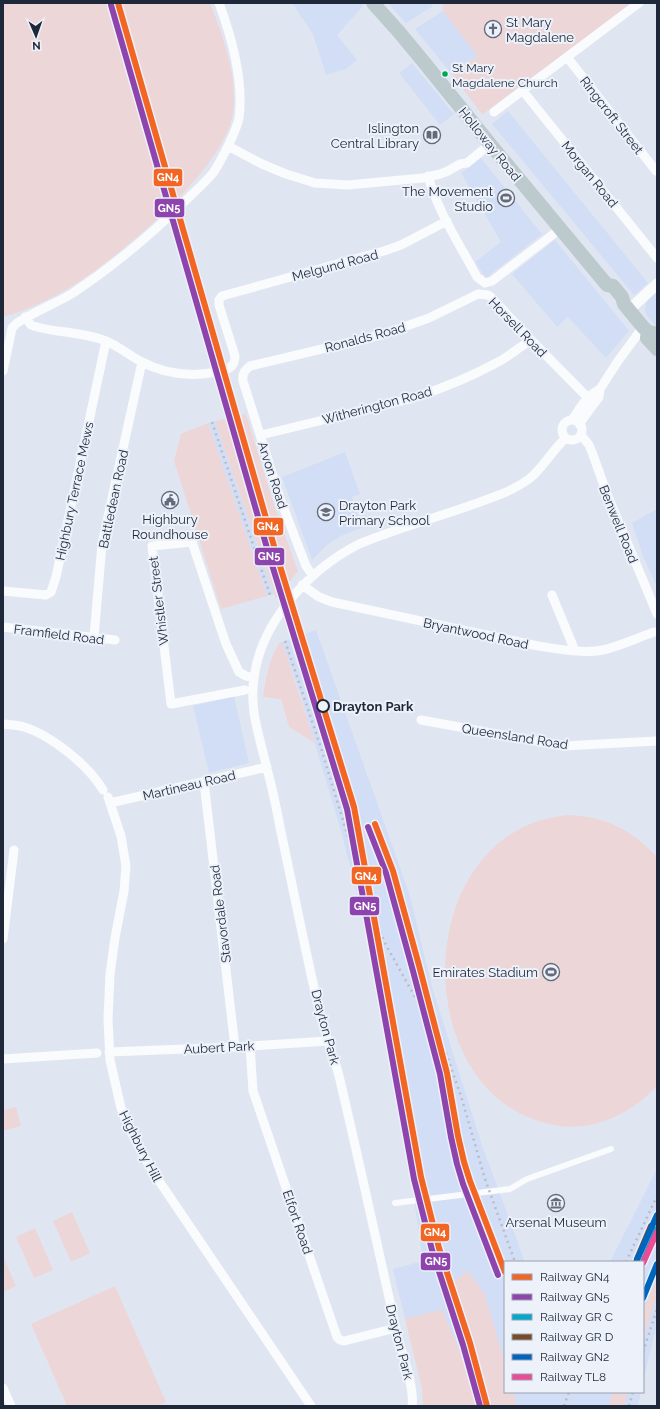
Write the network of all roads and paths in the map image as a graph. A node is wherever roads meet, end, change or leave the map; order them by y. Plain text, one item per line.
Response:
1 (218, 3) edge
2 (373, 3) edge
3 (639, 3) edge
4 (566, 57) junction
5 (523, 90) junction
6 (494, 112) dead end
7 (490, 144) junction
8 (228, 146) junction
9 (657, 170) edge
10 (428, 176) junction
11 (447, 221) junction
12 (560, 229) junction
13 (657, 258) edge
14 (484, 283) junction
15 (657, 284) edge
16 (484, 294) junction
17 (626, 307) junction
18 (25, 317) junction
19 (649, 332) edge
20 (531, 340) junction
21 (106, 341) junction
22 (657, 349) edge
23 (142, 362) junction
24 (3, 371) edge
25 (244, 371) joint
26 (591, 401) junction
27 (576, 422) junction
28 (581, 434) junction
29 (261, 435) junction
30 (566, 438) junction
31 (313, 576) junction
32 (302, 585) junction
33 (3, 591) edge
34 (552, 595) dead end
35 (657, 614) edge
36 (3, 627) edge
37 (654, 632) dead end
38 (94, 638) junction
39 (115, 640) dead end
40 (576, 651) junction
41 (254, 678) junction
42 (245, 690) dead end
43 (421, 720) dead end
44 (3, 724) edge
45 (657, 741) edge
46 (267, 767) junction
47 (204, 782) junction
48 (107, 797) junction
49 (14, 850) dead end
50 (3, 939) edge
51 (328, 1041) junction
52 (250, 1046) junction
53 (235, 1047) junction
54 (109, 1052) junction
55 (97, 1053) dead end
56 (3, 1059) edge
57 (611, 1149) dead end
58 (395, 1203) dead end
59 (396, 1328) junction
60 (3, 1388) edge
61 (11, 1406) edge
62 (311, 1406) edge
63 (412, 1406) edge

1 - 8 street
2 - 7 highway, Holloway Road
3 - 4 street
4 - 5 street
4 - 9 street, Ringcroft Street
5 - 6 street
5 - 13 street, Morgan Road
7 - 10 street
7 - 12 highway, Holloway Road
8 - 10 street
8 - 18 street
10 - 11 street, Horsell Road
11 - 14 street, Horsell Road
11 - 23 street, Melgund Road
12 - 14 street
12 - 17 highway, Holloway Road
14 - 16 street, Horsell Road
15 - 17 street
16 - 20 street, Horsell Road
16 - 25 street, Ronalds Road
17 - 19 highway, Holloway Road
18 - 21 street
18 - 24 street
19 - 22 highway, Holloway Road
19 - 26 street
20 - 26 street, Horsell Road
20 - 29 street, Witherington Road
21 - 23 street
21 - 33 street, Highbury Terrace Mews
23 - 38 street, Battledean Road
25 - 29 street, Arvon Road
26 - 27 street
27 - 28 street
27 - 30 street
28 - 30 street
28 - 35 street, Benwell Road
29 - 31 street, Arvon Road
30 - 31 street, Drayton Park
31 - 32 street, Drayton Park
32 - 40 street, Bryantwood Road
32 - 41 street, Drayton Park
34 - 40 street
36 - 38 street, Framfield Road
37 - 40 street, Bryantwood Road
38 - 39 street, Framfield Road
41 - 42 street, Whistler Street
41 - 46 street, Drayton Park
43 - 45 street, Queensland Road
44 - 48 street, Highbury Hill
46 - 47 street, Martineau Road
46 - 51 street, Drayton Park
47 - 48 street, Martineau Road
47 - 53 street, Stavordale Road
48 - 54 street, Highbury Hill
49 - 50 street
51 - 52 street, Aubert Park
51 - 59 street, Drayton Park
52 - 53 street, Aubert Park
52 - 59 street, Elfort Road
53 - 54 street, Aubert Park
54 - 62 street, Highbury Hill
55 - 56 street
57 - 58 street
59 - 63 street, Drayton Park
60 - 61 street

